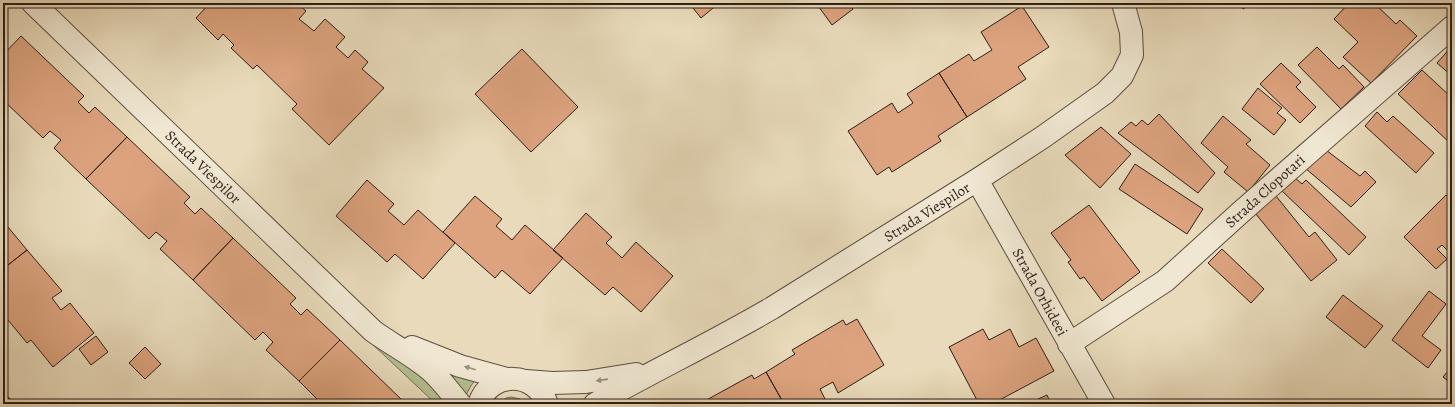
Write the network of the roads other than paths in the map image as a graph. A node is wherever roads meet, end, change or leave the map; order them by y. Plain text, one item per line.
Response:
1 (33, 3) edge
2 (1123, 3) edge
3 (1452, 27) edge
4 (977, 180) junction
5 (373, 331) junction
6 (1069, 344) junction
7 (654, 371) junction
8 (517, 380) junction
9 (460, 404) edge
10 (479, 404) edge
11 (547, 404) edge
12 (595, 404) edge
13 (1104, 404) edge

1 - 5 street, Strada Viespilor
2 - 4 street, Strada Viespilor
3 - 6 street, Strada Clopotari
4 - 6 street, Strada Orhideei
4 - 7 street, Strada Viespilor
8 -> 5 street, Strada Viespilor
5 - 9 street, Strada Viespilor
6 - 13 street, Strada Orhideei
7 -> 8 street, Strada Viespilor
7 - 12 street, Strada Viespilor
8 - 10 street
8 - 11 street

